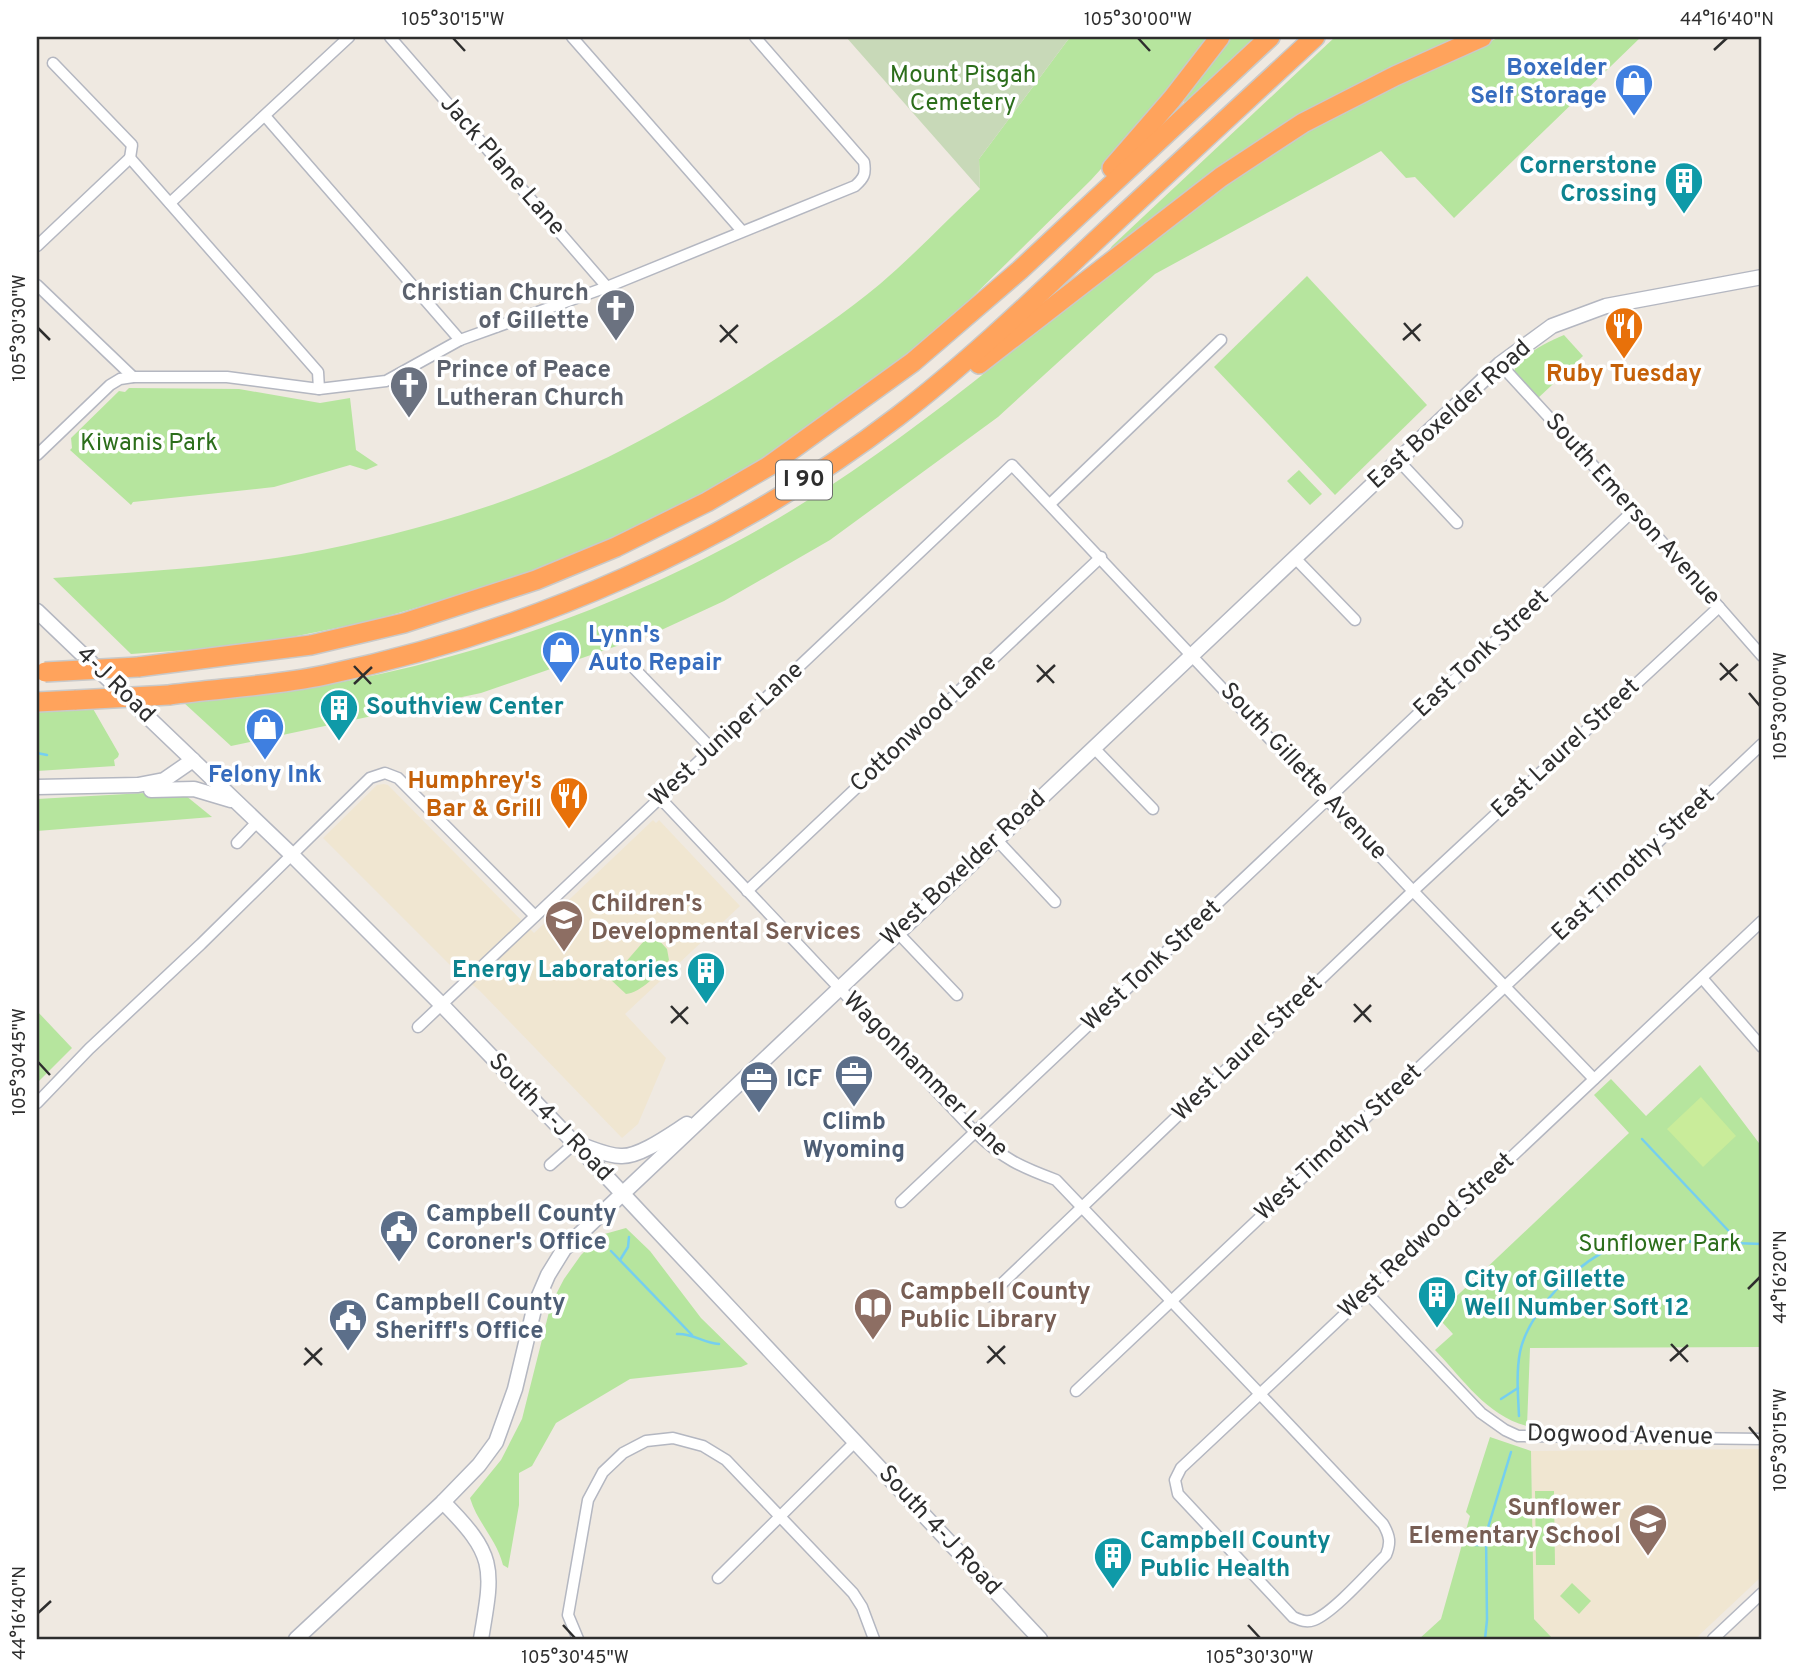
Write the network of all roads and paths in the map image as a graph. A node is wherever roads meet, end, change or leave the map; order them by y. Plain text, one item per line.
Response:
1 (349, 37) edge
2 (407, 37) edge
3 (572, 37) edge
4 (755, 37) edge
5 (1220, 37) edge
6 (1270, 37) edge
7 (1315, 37) edge
8 (1482, 37) edge
9 (394, 41) edge
10 (53, 63) dead end
11 (265, 116) junction
12 (130, 158) junction
13 (170, 203) junction
14 (742, 231) junction
15 (37, 244) edge
16 (1762, 277) edge
17 (37, 285) edge
18 (607, 287) junction
19 (460, 340) junction
20 (1221, 340) dead end
21 (1500, 364) junction
22 (133, 377) junction
23 (319, 389) junction
24 (874, 391) junction
25 (37, 455) edge
26 (1398, 460) junction
27 (1013, 465) joint
28 (1050, 504) junction
29 (1634, 510) junction
30 (1457, 523) dead end
31 (708, 537) junction
32 (1101, 557) junction
33 (1294, 557) junction
34 (1719, 607) junction
35 (37, 611) edge
36 (1356, 620) dead end
37 (1192, 654) junction
38 (1762, 656) edge
39 (629, 663) dead end
40 (41, 672) edge
41 (37, 702) edge
42 (1762, 744) edge
43 (1093, 747) junction
44 (712, 749) junction
45 (193, 760) junction
46 (138, 785) junction
47 (37, 788) edge
48 (660, 798) junction
49 (1329, 799) junction
50 (234, 801) junction
51 (1153, 809) dead end
52 (257, 822) junction
53 (996, 839) junction
54 (237, 843) dead end
55 (291, 854) junction
56 (747, 891) junction
57 (1413, 891) junction
58 (1055, 902) dead end
59 (535, 916) junction
60 (1762, 921) edge
61 (897, 932) junction
62 (1702, 978) junction
63 (1506, 985) junction
64 (838, 988) junction
65 (957, 995) dead end
66 (442, 1005) junction
67 (418, 1027) dead end
68 (1762, 1046) edge
69 (1594, 1079) junction
70 (37, 1103) edge
71 (706, 1113) junction
72 (975, 1132) junction
73 (575, 1143) junction
74 (550, 1165) dead end
75 (623, 1194) junction
76 (901, 1202) dead end
77 (1083, 1207) junction
78 (1367, 1293) junction
79 (989, 1296) dead end
80 (1171, 1301) junction
81 (1076, 1391) dead end
82 (1260, 1394) junction
83 (1762, 1439) edge
84 (855, 1442) junction
85 (443, 1502) junction
86 (780, 1516) junction
87 (718, 1578) dead end
88 (1762, 1593) edge
89 (296, 1639) edge
90 (481, 1639) edge
91 (578, 1639) edge
92 (874, 1639) edge
93 (1040, 1639) edge
94 (1713, 1639) edge

1 - 11 street
2 - 9 street
3 - 14 street
4 - 14 street
5 - 24 highway, I 90
6 - 24 highway, I 90
7 - 31 highway, I 90
8 - 31 highway, I 90
9 - 18 street, Jack Plane Lane
10 - 12 street
11 - 13 street
11 - 19 street
12 - 13 street
12 - 15 street
13 - 23 street
14 - 18 street
16 - 21 main road, East Boxelder Road
17 - 22 street
18 - 19 street
19 - 23 street
20 - 28 street
21 - 26 main road, East Boxelder Road
21 - 29 street, South Emerson Avenue
22 - 23 street
22 - 25 street
24 - 40 highway, I 90, bridge
26 - 30 street
26 - 33 main road, East Boxelder Road
27 - 28 street, South Gillette Avenue
27 - 44 street, West Juniper Lane
28 - 32 street, South Gillette Avenue
29 - 34 street, South Emerson Avenue
29 - 49 street, East Tonk Street
31 - 41 highway, I 90, bridge
32 - 37 street, South Gillette Avenue
32 - 56 street, Cottonwood Lane
33 - 36 street
33 - 37 main road, East Boxelder Road
34 - 38 street, South Emerson Avenue
34 - 57 street, East Laurel Street
35 - 45 main road, 4-J Road
37 - 43 main road, West Boxelder Road
37 - 49 street, South Gillette Avenue
39 - 44 street
42 - 63 street, East Timothy Street
43 - 51 street
43 - 53 main road, West Boxelder Road
44 - 48 street, West Juniper Lane
45 - 46 main road
45 - 50 main road, South 4-J Road
46 - 47 main road
46 - 50 main road
48 - 56 street, Wagonhammer Lane
48 - 59 street, West Juniper Lane
49 - 57 street, South Gillette Avenue
49 - 72 street, West Tonk Street
50 - 52 main road, South 4-J Road
52 - 54 street
52 - 55 main road, South 4-J Road
53 - 58 street
53 - 61 main road, West Boxelder Road
55 - 59 street
55 - 66 main road, South 4-J Road
55 - 70 street
56 - 64 street, Wagonhammer Lane
57 - 63 street, South Gillette Avenue
57 - 77 street, West Laurel Street
59 - 66 street, West Juniper Lane
60 - 62 street, West Redwood Street
61 - 64 main road, West Boxelder Road
61 - 65 street
62 - 68 street
62 - 69 street, West Redwood Street
63 - 69 street, South Gillette Avenue
63 - 80 street, West Timothy Street
64 - 71 main road, West Boxelder Road
64 - 72 street, Wagonhammer Lane
66 - 67 street, West Juniper Lane
66 - 73 main road, South 4-J Road
69 - 78 street, West Redwood Street
71 - 73 main road
71 - 75 main road
72 - 76 street, West Tonk Street
72 - 77 street, Wagonhammer Lane
73 - 74 street
73 - 75 main road, South 4-J Road
75 - 84 main road, South 4-J Road
75 - 85 main road
77 - 79 street, West Laurel Street
77 - 80 street, Wagonhammer Lane
78 - 82 street, West Redwood Street
78 - 83 street, Dogwood Avenue
80 - 81 street, West Timothy Street
80 - 82 street, Wagonhammer Lane
82 - 82 street, West Redwood Street
84 - 86 street
84 - 93 main road, South 4-J Road
85 - 89 main road
85 - 90 main road
86 - 87 street
86 - 91 street
86 - 92 street
88 - 94 street

